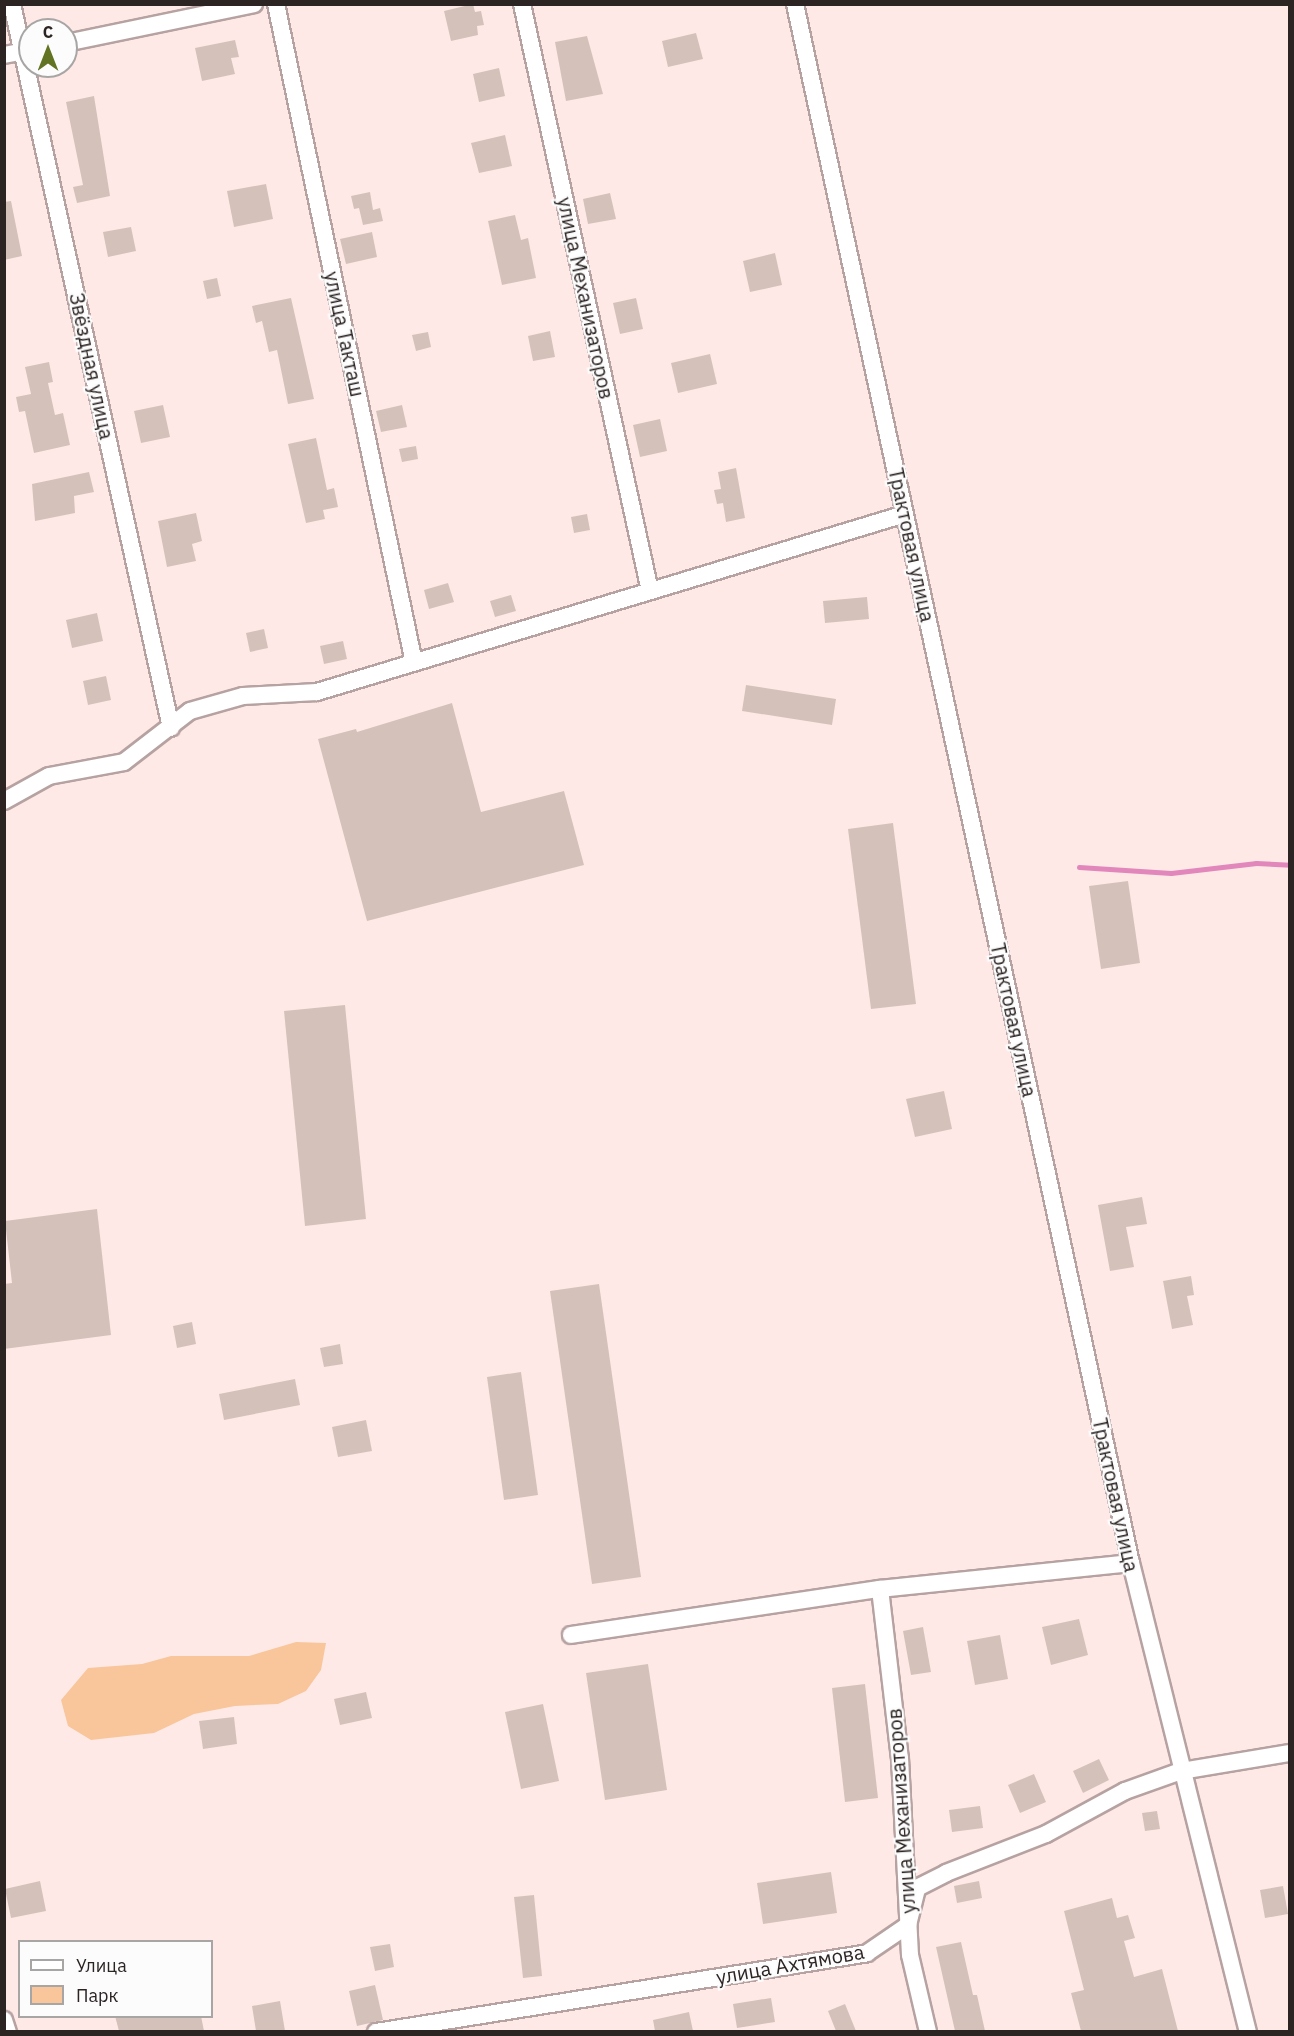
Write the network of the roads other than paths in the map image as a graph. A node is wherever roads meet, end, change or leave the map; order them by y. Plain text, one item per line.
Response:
1 (12, 4) edge
2 (254, 4) edge
3 (276, 4) edge
4 (522, 4) edge
5 (795, 4) edge
6 (18, 24) edge
7 (78, 41) edge
8 (32, 78) edge
9 (905, 514) junction
10 (650, 591) junction
11 (414, 663) junction
12 (171, 728) junction
13 (4, 801) edge
14 (1131, 1563) junction
15 (880, 1589) junction
16 (571, 1635) dead end
17 (1290, 1753) edge
18 (1181, 1771) junction
19 (908, 1925) junction
20 (4, 2020) edge
21 (8, 2031) edge
22 (376, 2031) edge
23 (928, 2031) edge
24 (1248, 2031) edge

1 - 6 street, Звёздная улица
2 - 7 street
3 - 11 street, улица Такташ
4 - 10 street, улица Механизаторов
5 - 9 street, Трактовая улица
8 - 12 street, Звёздная улица
9 - 10 street
9 - 14 street, Трактовая улица
10 - 11 street
11 - 12 street
12 - 13 street
14 - 15 street
14 - 18 street, Трактовая улица
15 - 16 street
15 - 19 street, улица Механизаторов
17 - 18 street
18 - 19 street
18 - 24 street, Трактовая улица
19 - 22 street, улица Ахтямова
19 - 23 street, улица Механизаторов
20 - 21 street

